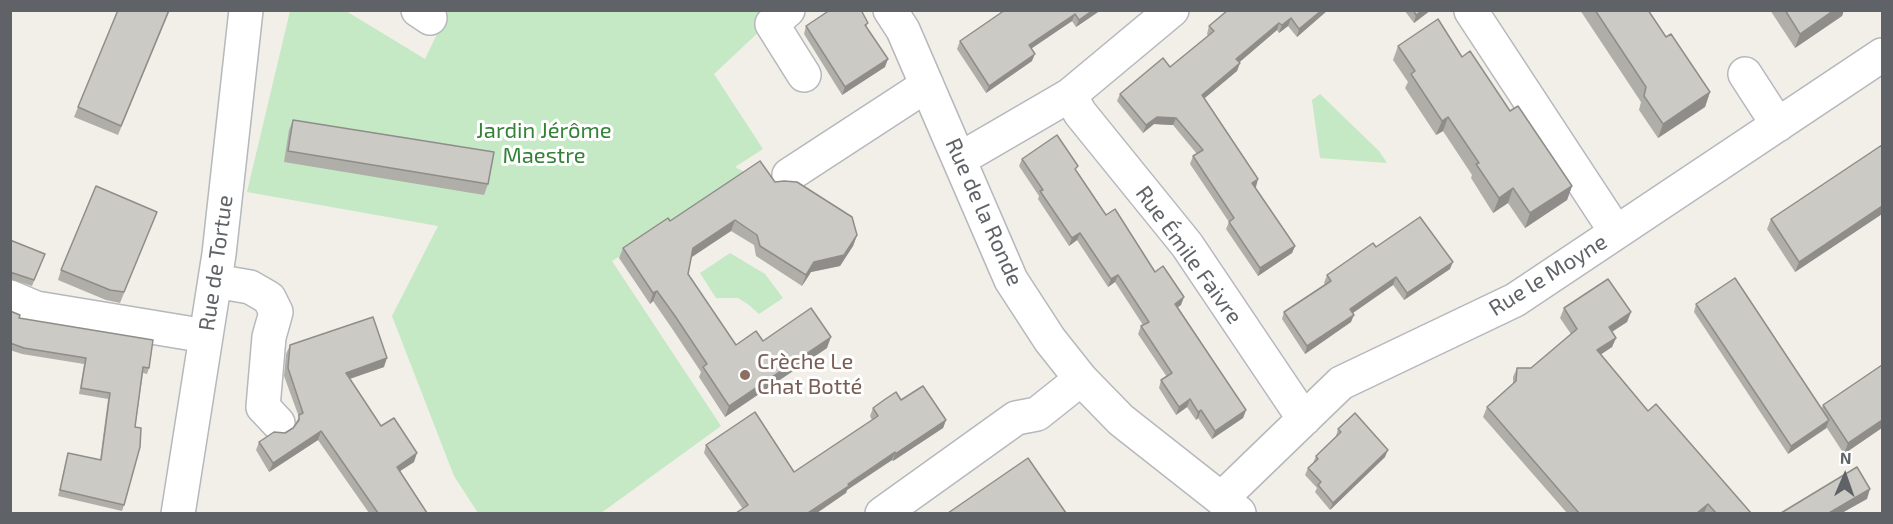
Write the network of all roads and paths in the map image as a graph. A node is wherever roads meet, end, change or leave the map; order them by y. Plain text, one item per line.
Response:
1 (246, 10) edge
2 (788, 10) edge
3 (890, 10) edge
4 (1172, 10) edge
5 (1472, 11) edge
6 (1882, 55) edge
7 (1745, 74) dead end
8 (804, 75) dead end
9 (927, 85) junction
10 (1070, 95) junction
11 (1778, 125) junction
12 (960, 159) junction
13 (789, 176) dead end
14 (1616, 232) junction
15 (215, 281) junction
16 (10, 297) edge
17 (206, 336) junction
18 (1081, 379) junction
19 (1304, 419) junction
20 (278, 423) dead end
21 (1231, 506) edge
22 (178, 513) edge
23 (882, 513) edge

1 - 15 street, Rue de Tortue
2 - 8 street
3 - 9 street, Rue de la Ronde
4 - 10 street
5 - 14 street
6 - 11 street, Rue le Moyne
7 - 11 street
9 - 12 street, Rue de la Ronde
9 - 13 street
10 - 12 street
10 - 19 street, Rue Émile Faivre
11 - 14 street, Rue le Moyne
12 - 18 street, Rue de la Ronde
14 - 19 street, Rue le Moyne
15 - 17 street, Rue de Tortue
15 - 20 street
16 - 17 street
17 - 22 street, Rue de Tortue
18 - 21 street, Rue de la Ronde
18 - 23 street
19 - 21 street, Rue le Moyne

